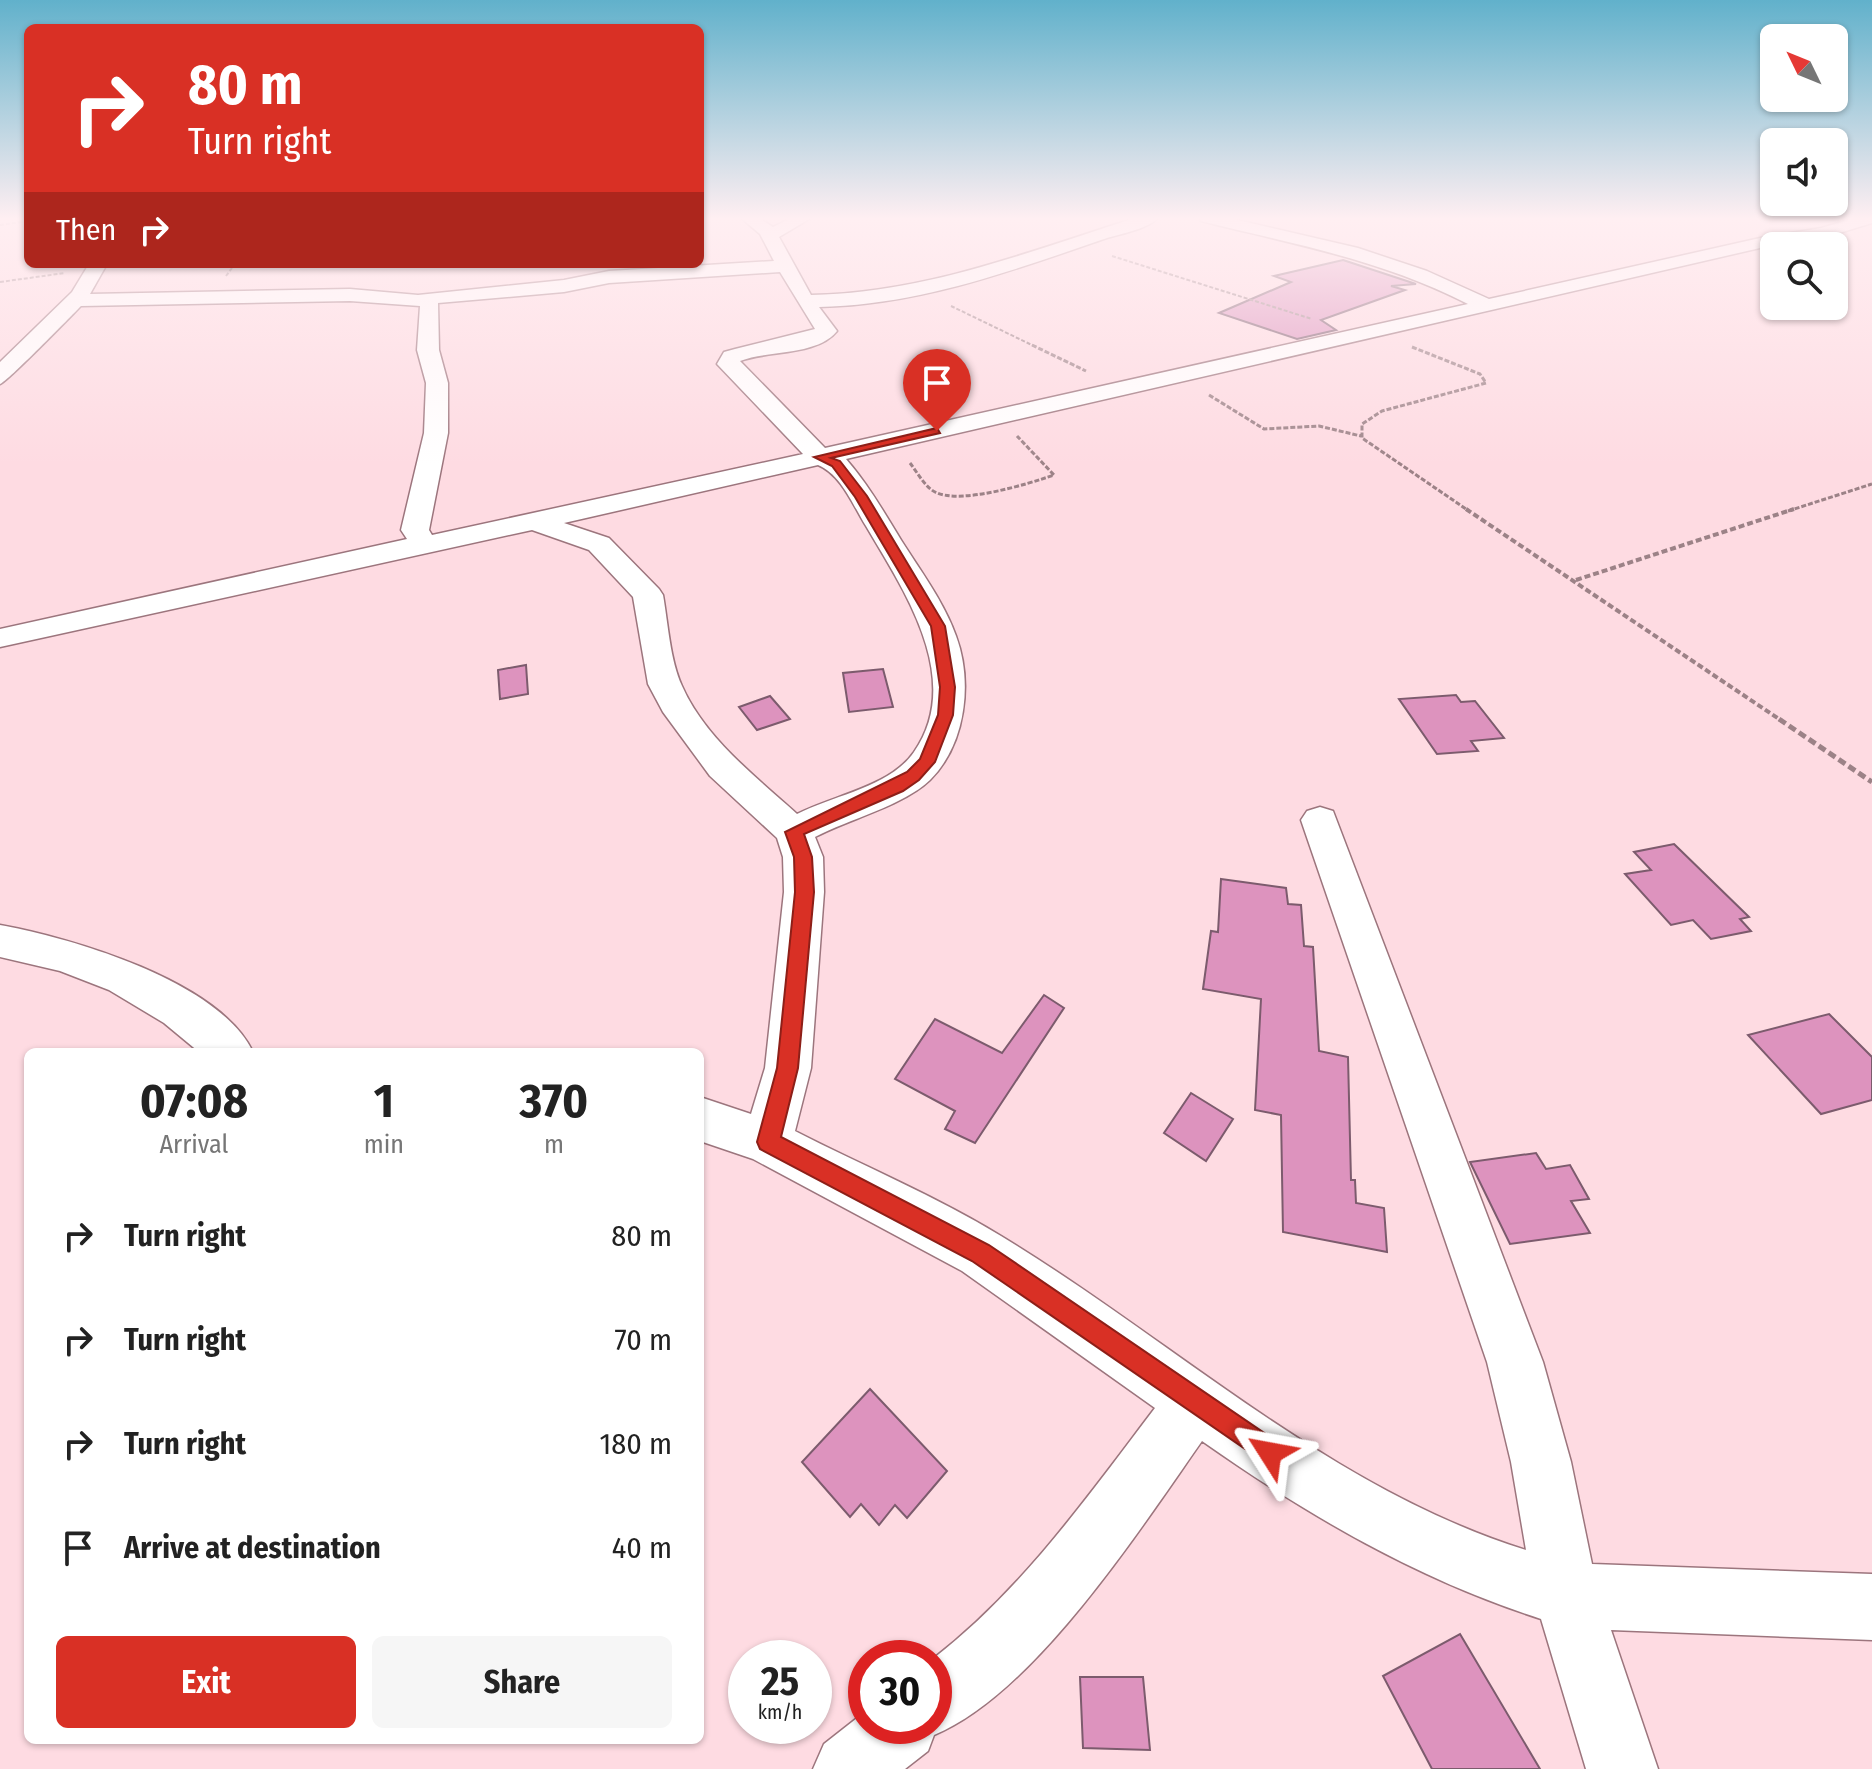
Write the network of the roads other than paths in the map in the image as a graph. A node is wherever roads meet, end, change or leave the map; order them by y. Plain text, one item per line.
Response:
1 (78, 300) edge
2 (425, 301) edge
3 (805, 301) joint
4 (868, 301) edge
5 (1478, 301) edge
6 (1517, 301) edge
7 (1490, 307) junction
8 (0, 377) edge
9 (820, 457) junction
10 (533, 521) junction
11 (411, 549) junction
12 (0, 638) edge
13 (1320, 820) dead end
14 (794, 832) junction
15 (0, 941) edge
16 (225, 1048) edge
17 (704, 1120) edge
18 (768, 1142) junction
19 (1195, 1402) junction
20 (1566, 1595) junction
21 (1872, 1607) edge
22 (952, 1687) edge
23 (880, 1744) edge
24 (849, 1769) edge
25 (1622, 1769) edge

1 - 8 street
2 - 11 street
3 - 4 street
3 - 9 street
5 - 7 street
6 - 7 street
7 - 9 street
9 - 10 street
9 - 14 street
10 - 11 street
10 - 14 street
11 - 12 street
13 - 20 street
14 - 18 street
15 - 16 street
17 - 18 street
18 - 19 street
19 - 20 street
19 - 22 street
20 - 21 street
20 - 25 street
23 - 24 street

